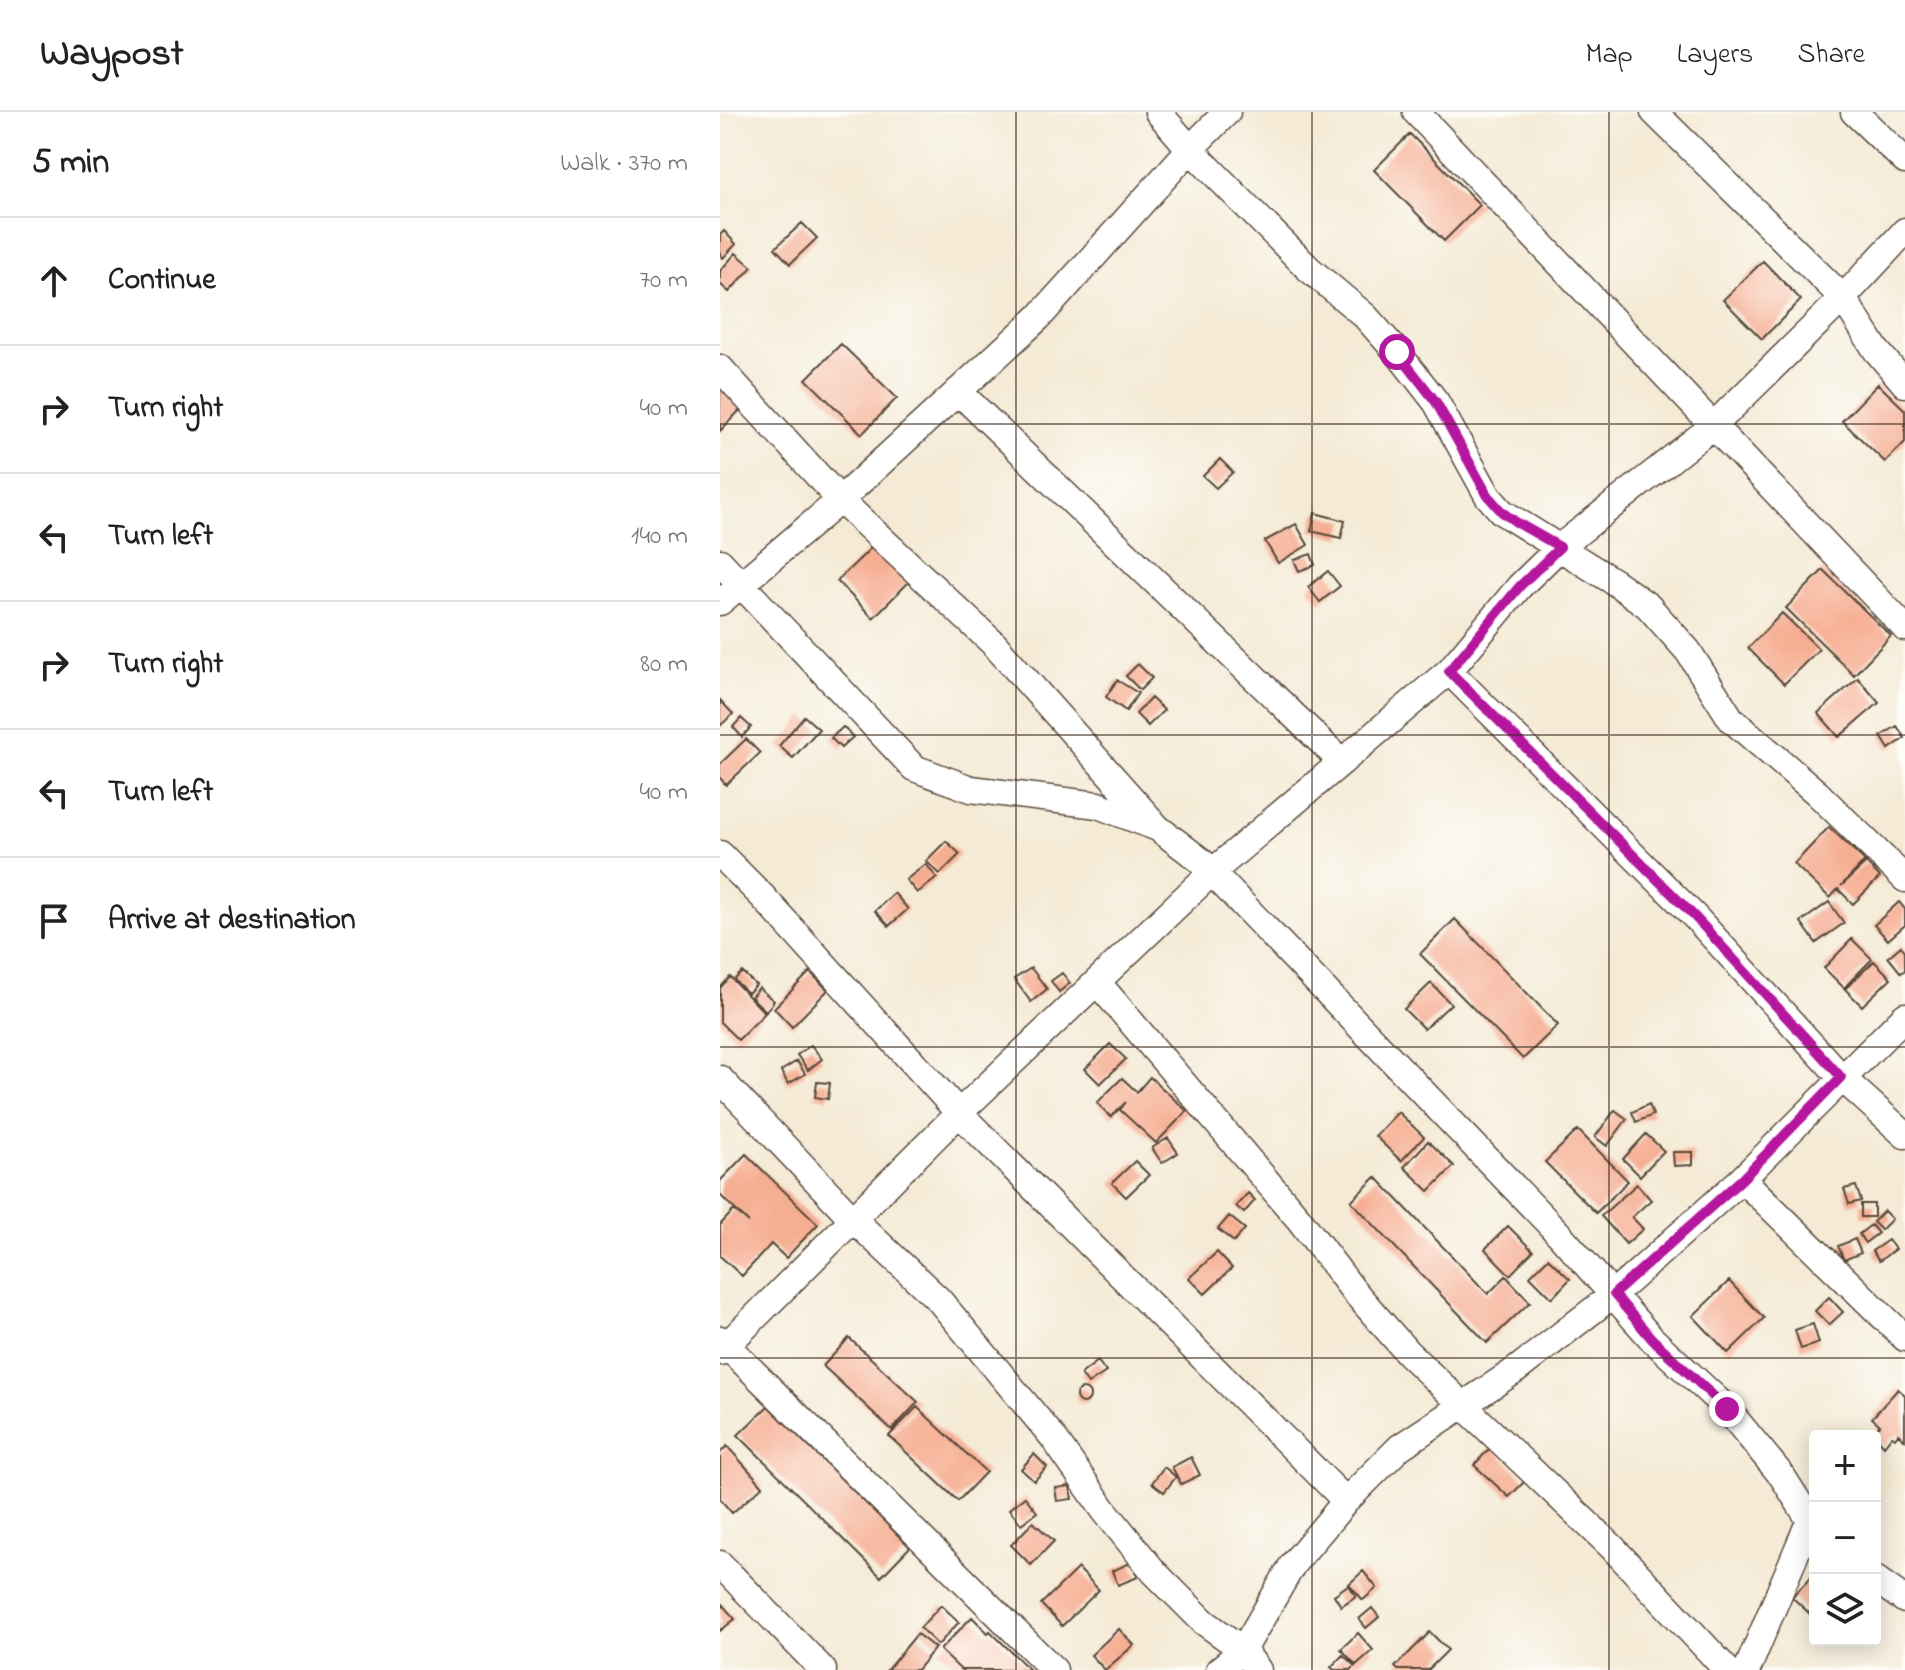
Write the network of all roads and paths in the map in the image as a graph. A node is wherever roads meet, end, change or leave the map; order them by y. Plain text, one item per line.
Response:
1 (1158, 112) edge
2 (1227, 112) edge
3 (1416, 112) edge
4 (1654, 112) edge
5 (1854, 112) edge
6 (1190, 149) junction
7 (1905, 161) edge
8 (1905, 231) edge
9 (1843, 298) junction
10 (720, 368) edge
11 (1905, 384) edge
12 (958, 391) junction
13 (1713, 426) junction
14 (840, 500) junction
15 (1560, 547) junction
16 (720, 562) edge
17 (743, 583) junction
18 (720, 602) edge
19 (1905, 628) edge
20 (1449, 671) junction
21 (1342, 762) junction
22 (1158, 828) junction
23 (720, 854) edge
24 (1211, 873) junction
25 (1905, 879) edge
26 (1097, 982) junction
27 (1905, 1016) edge
28 (1841, 1077) junction
29 (720, 1079) edge
30 (959, 1113) junction
31 (1905, 1135) edge
32 (1742, 1179) junction
33 (853, 1219) junction
34 (1614, 1294) junction
35 (1905, 1338) edge
36 (722, 1346) edge
37 (1463, 1404) junction
38 (1346, 1501) junction
39 (1809, 1520) edge
40 (1809, 1532) edge
41 (720, 1564) edge
42 (1881, 1583) edge
43 (1905, 1600) edge
44 (1250, 1660) edge
45 (823, 1670) edge
46 (1054, 1670) edge
47 (1219, 1670) edge
48 (1727, 1670) edge
49 (1747, 1670) edge

1 - 6 street
2 - 6 street
3 - 13 street
4 - 9 street
5 - 7 street
6 - 12 street
6 - 15 street
8 - 9 street
9 - 11 street
9 - 13 street
10 - 14 street
12 - 14 street
12 - 21 street
13 - 15 street
13 - 19 street
14 - 17 street
14 - 22 street
15 - 20 street
15 - 25 street
16 - 17 street
17 - 18 street
17 - 22 street
20 - 21 street
20 - 28 street
21 - 24 street
22 - 24 street
23 - 30 street
24 - 26 street
24 - 34 street
26 - 30 street
26 - 37 street
27 - 28 street
28 - 31 street
28 - 32 street
29 - 33 street
30 - 33 street
30 - 38 street
32 - 34 street
32 - 35 street
33 - 36 street
33 - 44 street
34 - 37 street
34 - 39 street
36 - 46 street
37 - 38 street
37 - 48 street
38 - 44 street
40 - 49 street
41 - 45 street
42 - 43 street
44 - 47 street

